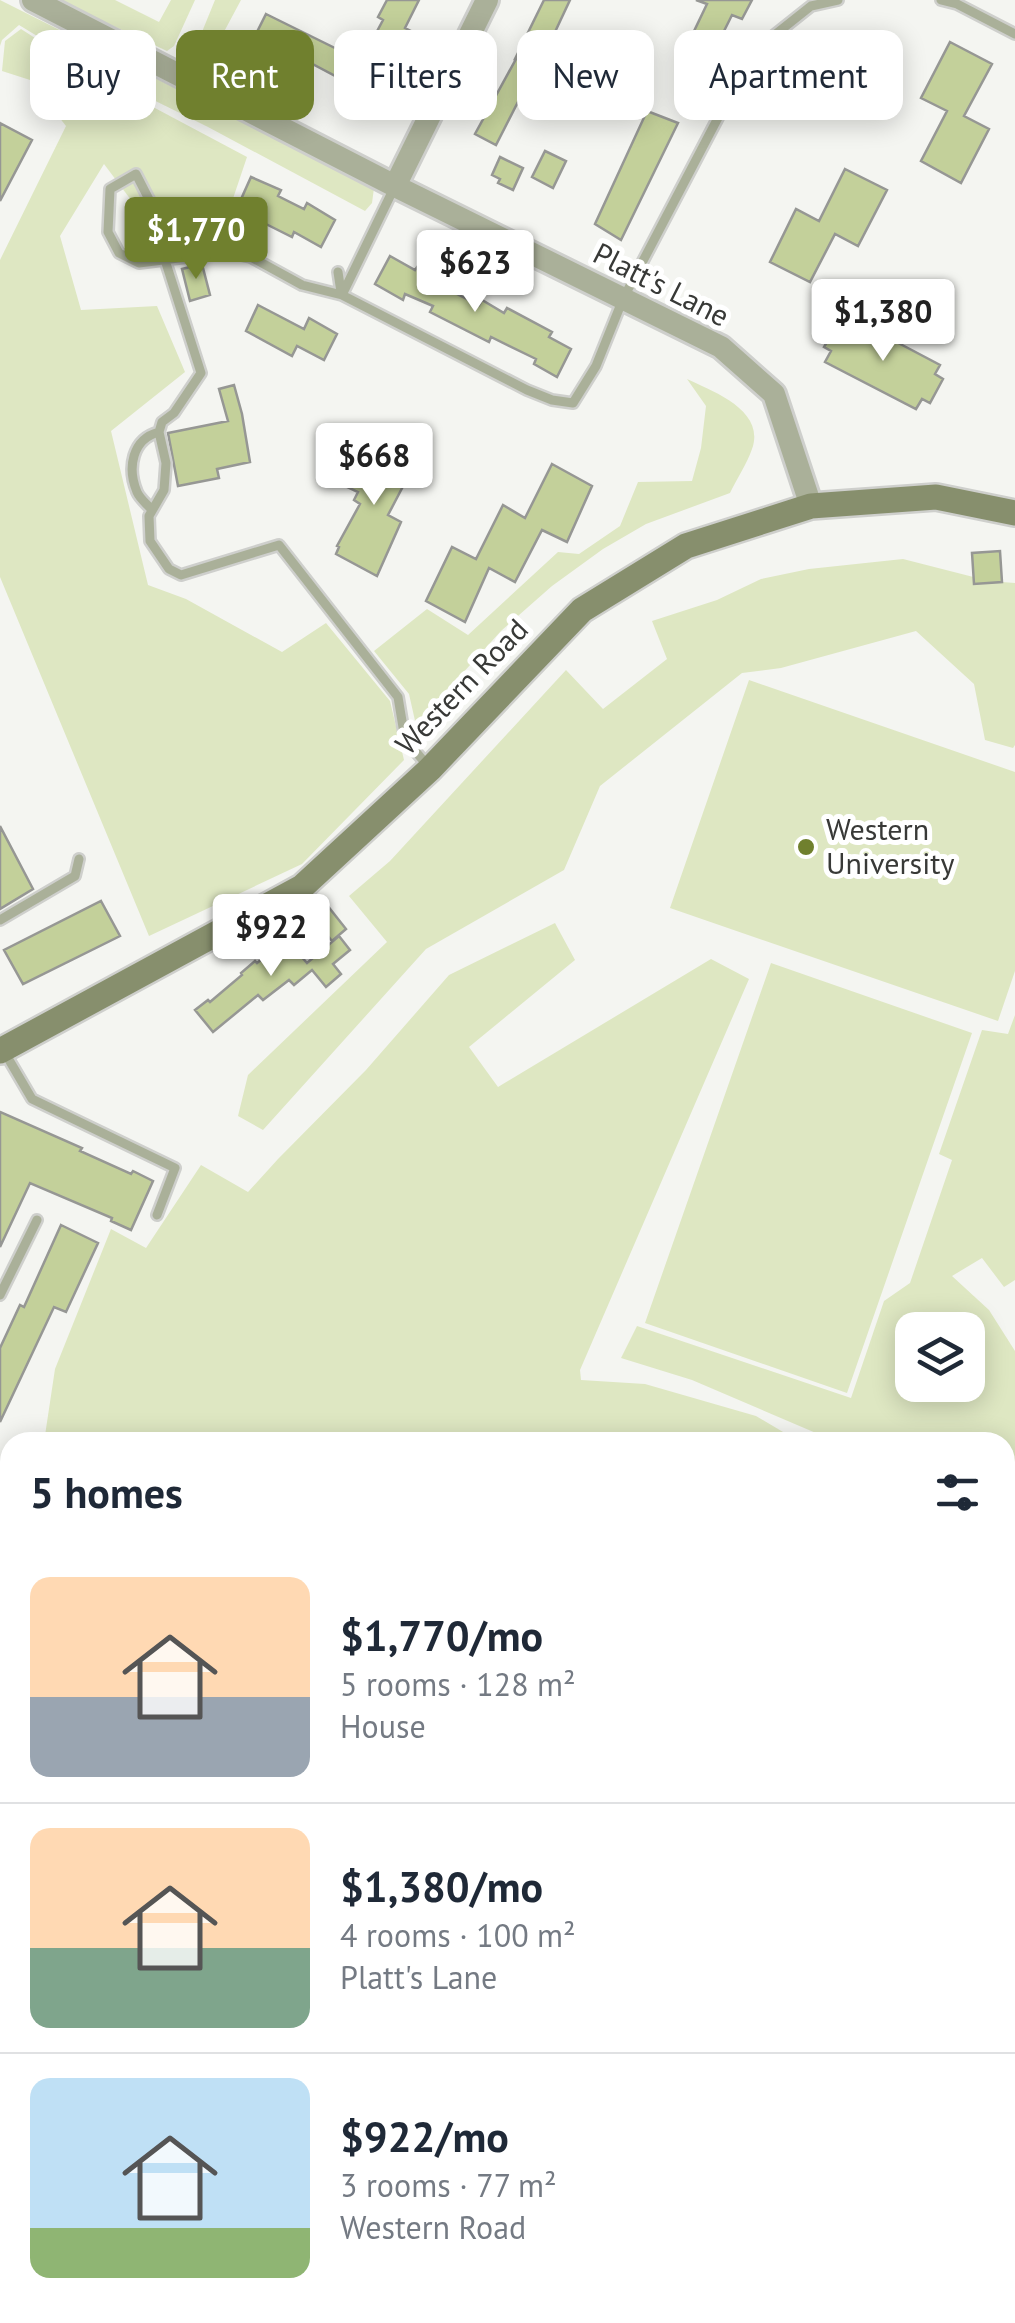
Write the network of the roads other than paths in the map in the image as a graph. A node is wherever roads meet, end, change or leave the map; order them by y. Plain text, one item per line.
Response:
1 (33, 0) edge
2 (486, 0) edge
3 (838, 0) edge
4 (941, 0) edge
5 (1015, 34) edge
6 (395, 186) junction
7 (165, 260) junction
8 (338, 272) dead end
9 (342, 295) junction
10 (623, 300) junction
11 (159, 432) junction
12 (811, 506) junction
13 (152, 510) junction
14 (1015, 513) edge
15 (430, 769) junction
16 (78, 859) dead end
17 (0, 920) edge
18 (1, 1048) edge
19 (156, 1215) dead end
20 (37, 1220) dead end
21 (4, 1274) edge
22 (0, 1295) edge

1 - 6 street, Platt's Lane
2 - 6 street
3 - 10 lane
4 - 5 lane
6 - 9 lane
6 - 10 street, Platt's Lane
7 - 7 lane
7 - 9 lane
7 - 11 lane
8 - 9 lane
9 - 10 lane
10 - 12 street, Platt's Lane
11 - 13 lane
11 - 13 lane
12 - 14 main road, Western Road
12 - 15 main road, Western Road
13 - 15 lane
15 - 18 main road, Western Road
16 - 17 lane
18 - 19 lane
20 - 21 lane
21 - 22 lane

